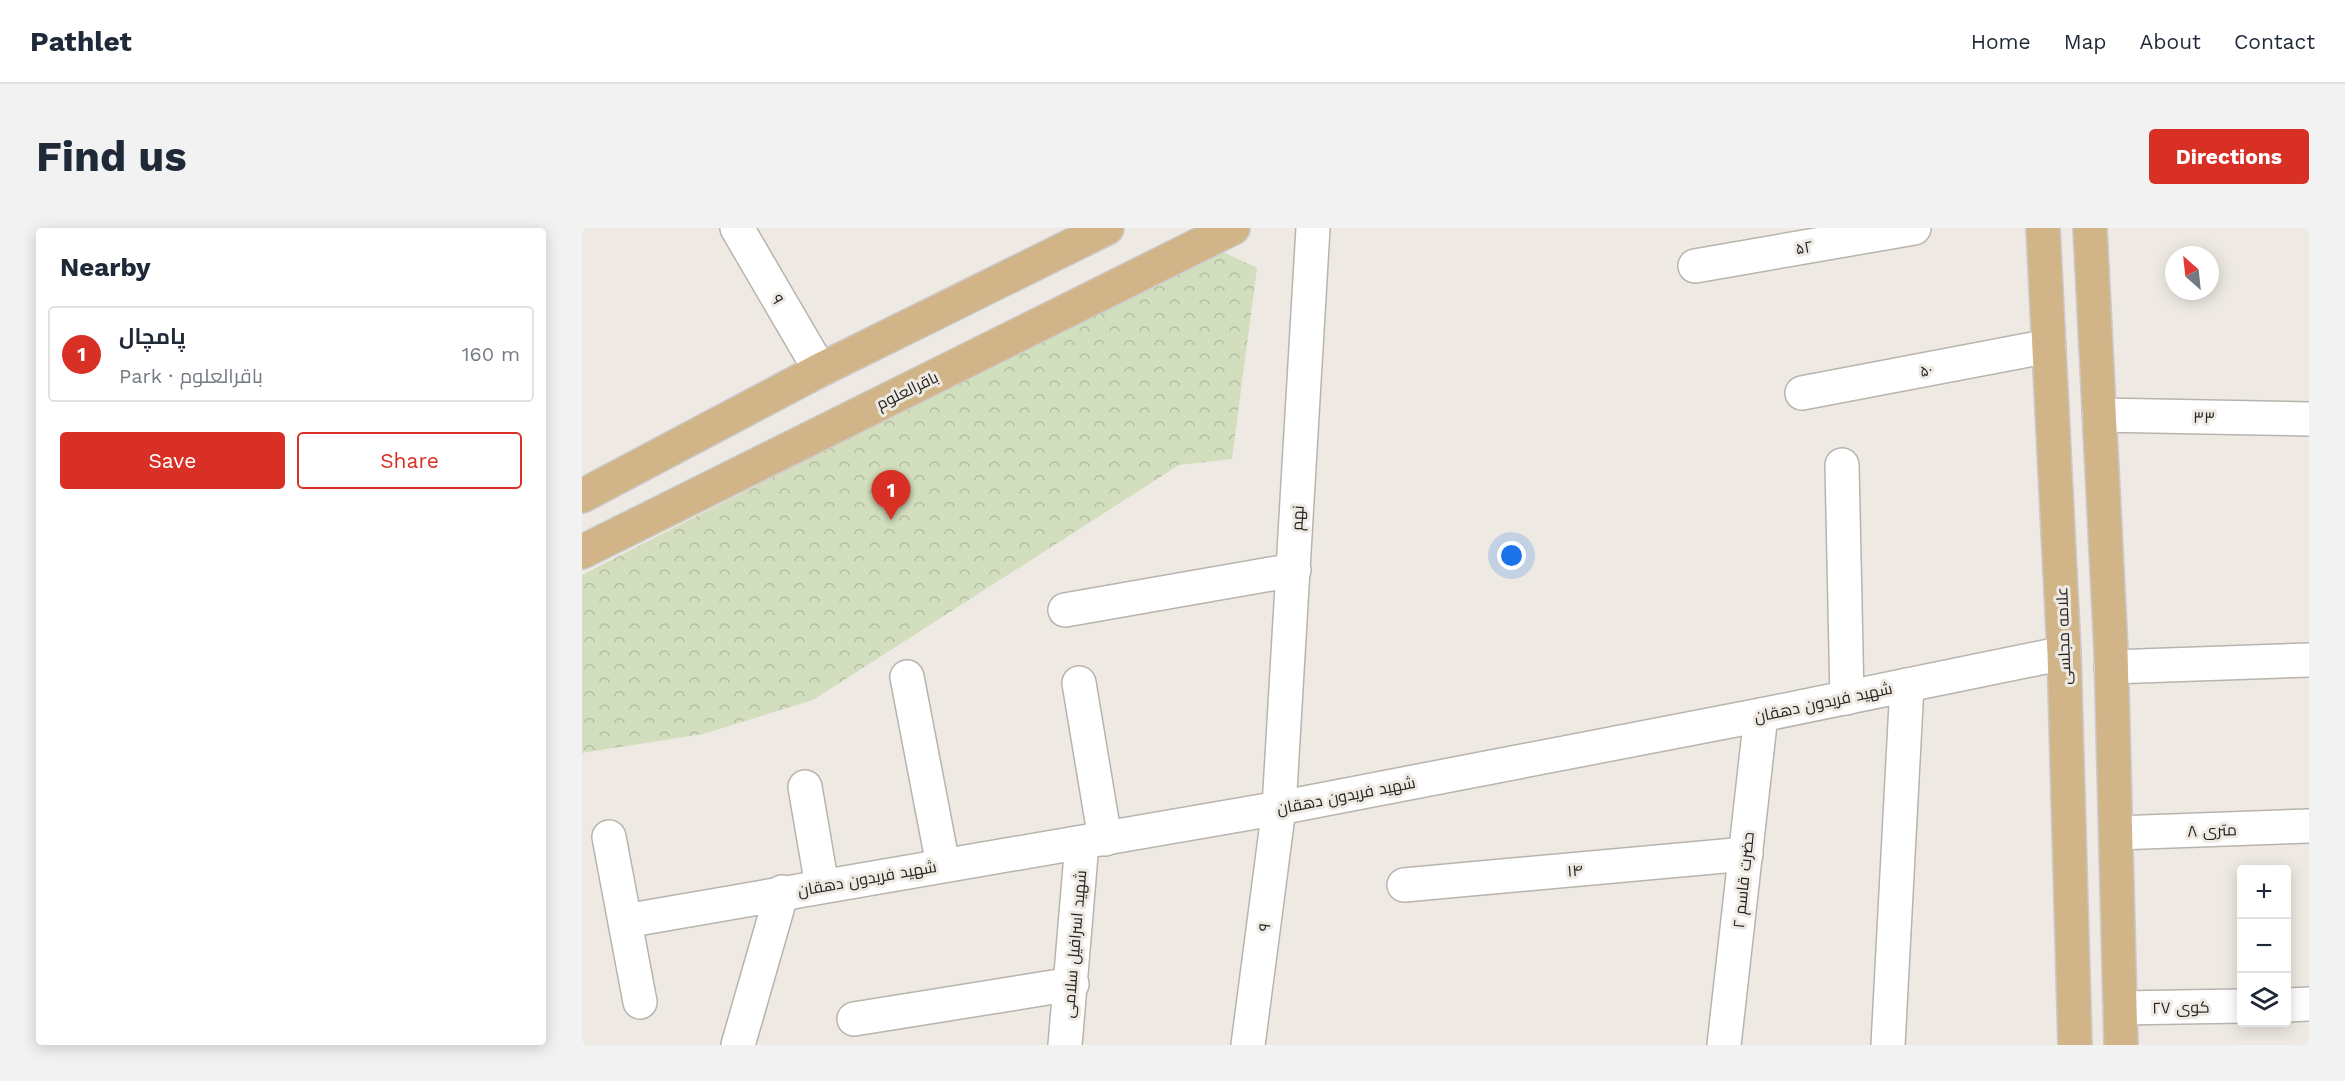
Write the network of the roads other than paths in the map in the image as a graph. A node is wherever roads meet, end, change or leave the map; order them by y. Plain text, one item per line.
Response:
1 (737, 228) edge
2 (1107, 228) edge
3 (1233, 228) edge
4 (1313, 228) edge
5 (1914, 228) edge
6 (2043, 228) edge
7 (2090, 228) edge
8 (1695, 266) dead end
9 (2049, 346) junction
10 (820, 370) junction
11 (1802, 393) dead end
12 (2099, 415) junction
13 (2309, 419) edge
14 (1842, 465) dead end
15 (582, 496) edge
16 (582, 552) edge
17 (1294, 570) junction
18 (1065, 610) dead end
19 (2064, 653) junction
20 (2309, 660) edge
21 (2111, 667) junction
22 (907, 677) dead end
23 (1079, 683) dead end
24 (1907, 685) junction
25 (1848, 698) junction
26 (1761, 715) junction
27 (805, 787) dead end
28 (1279, 808) junction
29 (2309, 826) edge
30 (2116, 833) junction
31 (609, 837) dead end
32 (1093, 841) junction
33 (1746, 854) junction
34 (943, 865) junction
35 (1404, 885) dead end
36 (822, 886) junction
37 (782, 892) junction
38 (625, 921) junction
39 (1072, 984) junction
40 (640, 1002) dead end
41 (2309, 1004) edge
42 (2291, 1005) edge
43 (2237, 1006) edge
44 (2120, 1008) junction
45 (854, 1019) dead end
46 (738, 1045) edge
47 (1065, 1045) edge
48 (1248, 1045) edge
49 (1724, 1045) edge
50 (1888, 1045) edge
51 (2075, 1045) edge
52 (2121, 1045) edge

1 - 10 street, ۹
2 - 10 main road
3 - 16 main road, باقرالعلوم
4 - 17 street, نهم
5 - 8 street, ۵۲
6 - 9 main road, علامه مجلسی
7 - 12 main road
9 - 11 street, ۵۰
9 - 19 main road, علامه مجلسی
10 - 15 main road
12 - 13 street, ۳۳
12 - 21 main road
14 - 25 street
17 - 18 street
17 - 28 street, نهم
19 - 24 street, شهید فریدون دهقان
19 - 51 main road, علامه مجلسی
20 - 21 street
21 - 30 main road
22 - 34 street
23 - 32 street, شهید اسرافیل سلامی
24 - 25 street, شهید فریدون دهقان
24 - 50 street
25 - 26 street, شهید فریدون دهقان
26 - 28 street, شهید فریدون دهقان
26 - 33 street, ۲ حضرت قاسم
27 - 36 street
28 - 32 street, شهید فریدون دهقان
28 - 48 street, ۹
29 - 30 street, ۸ متری
30 - 44 main road
31 - 38 street
32 - 34 street, شهید فریدون دهقان
32 - 39 street, شهید اسرافیل سلامی
33 - 35 street, ۱۴
33 - 49 street, ۲ حضرت قاسم
34 - 36 street, شهید فریدون دهقان
36 - 37 street, شهید فریدون دهقان
37 - 38 street, شهید فریدون دهقان
37 - 46 street
38 - 40 street
39 - 45 street
39 - 47 street, شهید اسرافیل سلامی
41 - 42 street
43 - 44 street, کوی ۲۷
44 - 52 main road

